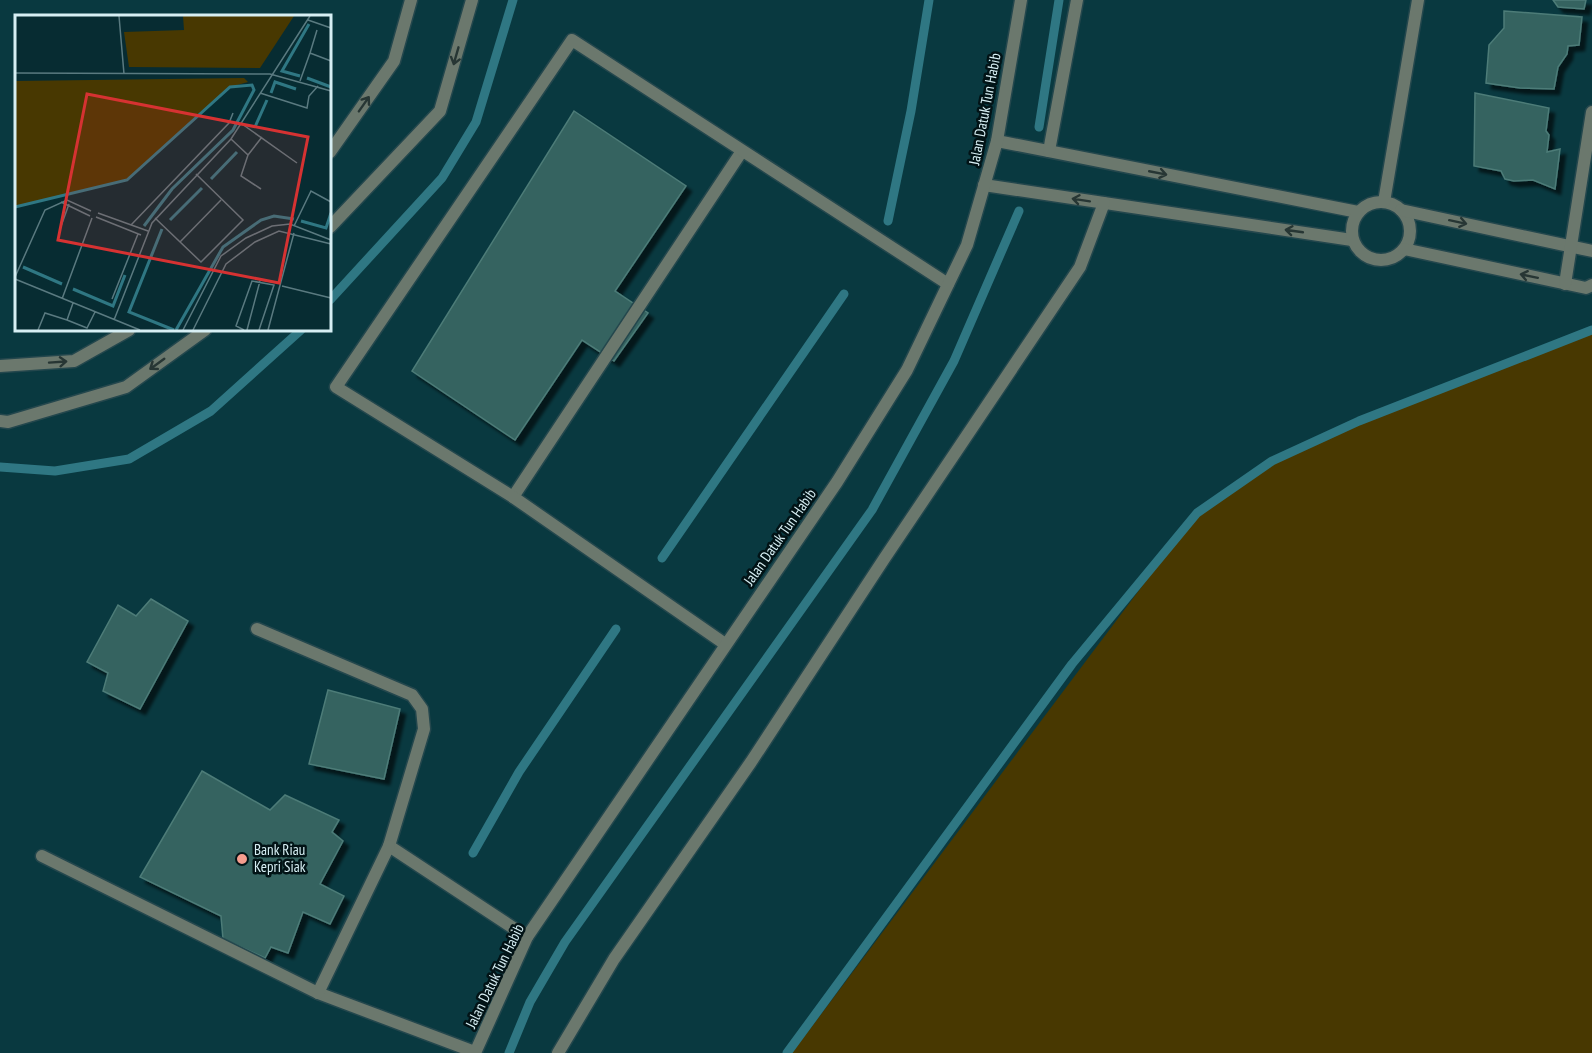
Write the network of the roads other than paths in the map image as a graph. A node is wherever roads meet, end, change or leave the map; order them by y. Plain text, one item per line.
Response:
1 (411, 0) edge
2 (472, 0) edge
3 (1021, 0) edge
4 (1077, 0) edge
5 (1418, 0) edge
6 (1592, 112) edge
7 (998, 141) junction
8 (332, 149) edge
9 (742, 151) junction
10 (1049, 151) junction
11 (984, 185) junction
12 (1384, 202) junction
13 (1104, 203) junction
14 (1401, 210) junction
15 (1358, 212) junction
16 (332, 225) edge
17 (1352, 240) junction
18 (1570, 247) junction
19 (1404, 249) junction
20 (1592, 251) edge
21 (948, 284) junction
22 (1565, 284) junction
23 (1592, 285) edge
24 (125, 332) edge
25 (202, 332) edge
26 (0, 366) edge
27 (0, 421) edge
28 (513, 497) junction
29 (257, 629) dead end
30 (725, 644) junction
31 (389, 846) junction
32 (42, 856) dead end
33 (527, 938) junction
34 (318, 993) junction
35 (475, 1053) edge
36 (558, 1053) edge

8 -> 1 street
2 -> 16 street
3 - 7 street, Jalan Datuk Tun Habib
4 - 10 street
5 - 12 street
6 - 18 street
7 - 10 street
7 - 11 street, Jalan Datuk Tun Habib
9 - 21 street
9 - 28 street
9 - 28 street
10 -> 15 street
13 -> 11 street
11 - 21 street, Jalan Datuk Tun Habib
12 - 14 street
12 - 15 street
17 -> 13 street
13 - 36 street
14 -> 18 street
14 - 19 street
15 - 17 street
17 - 19 street
18 - 20 street
18 - 22 street
22 -> 19 street
21 - 30 street, Jalan Datuk Tun Habib
22 - 23 street
26 -> 24 street
25 -> 27 street
28 - 30 street
29 - 31 street
30 - 33 street, Jalan Datuk Tun Habib
31 - 33 street
31 - 34 street
32 - 34 street
33 - 35 street, Jalan Datuk Tun Habib
34 - 35 street

